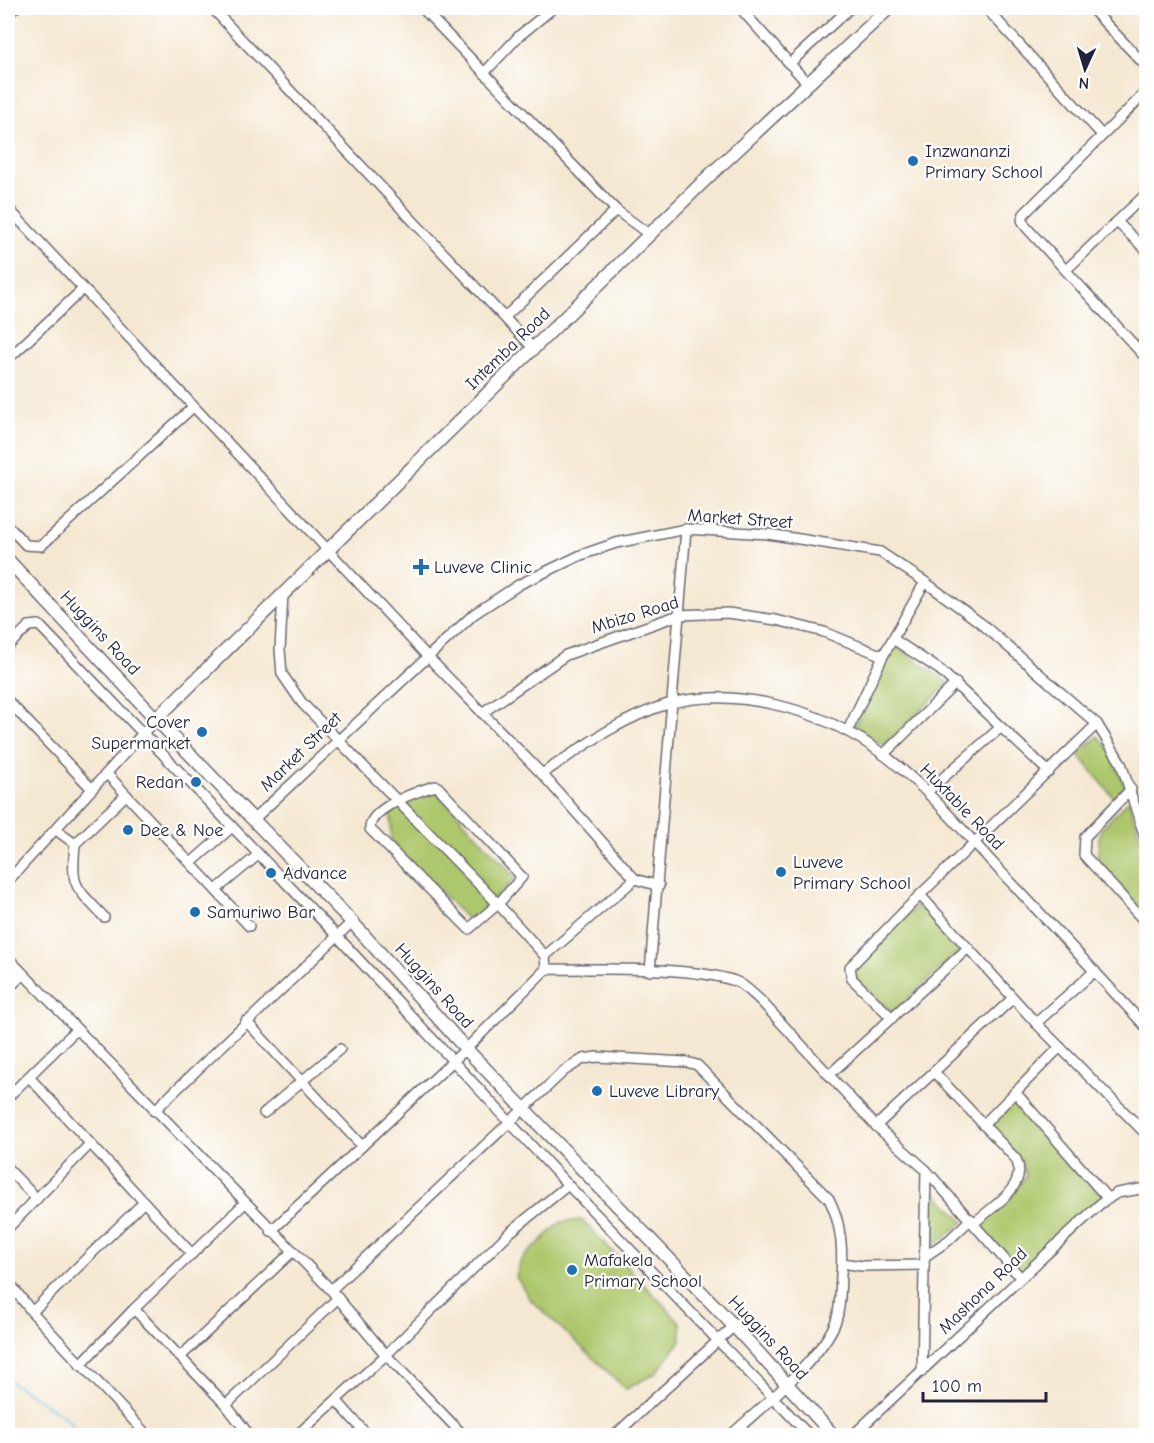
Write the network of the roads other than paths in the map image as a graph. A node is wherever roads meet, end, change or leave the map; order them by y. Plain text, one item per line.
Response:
1 (15, 8) edge
2 (212, 8) edge
3 (422, 8) edge
4 (553, 8) edge
5 (850, 8) edge
6 (889, 8) edge
7 (986, 8) edge
8 (1091, 8) edge
9 (745, 9) edge
10 (8, 14) edge
11 (789, 64) junction
12 (1146, 66) edge
13 (484, 73) junction
14 (808, 84) junction
15 (1146, 92) edge
16 (1102, 135) junction
17 (1146, 194) edge
18 (8, 208) edge
19 (616, 210) junction
20 (1118, 222) junction
21 (650, 235) junction
22 (1146, 250) edge
23 (1067, 269) junction
24 (82, 290) junction
25 (505, 316) junction
26 (534, 349) junction
27 (1146, 358) edge
28 (8, 359) edge
29 (194, 407) junction
30 (8, 526) edge
31 (686, 529) junction
32 (328, 549) junction
33 (8, 560) edge
34 (926, 582) junction
35 (283, 593) junction
36 (679, 615) junction
37 (893, 639) junction
38 (8, 646) edge
39 (427, 656) junction
40 (883, 656) junction
41 (956, 683) junction
42 (8, 701) edge
43 (670, 704) junction
44 (482, 713) junction
45 (156, 719) junction
46 (1097, 724) junction
47 (1000, 728) junction
48 (848, 730) junction
49 (141, 734) junction
50 (338, 739) junction
51 (884, 754) junction
52 (1049, 772) junction
53 (107, 774) junction
54 (542, 774) junction
55 (92, 789) junction
56 (1131, 789) junction
57 (928, 791) junction
58 (126, 795) junction
59 (396, 800) junction
60 (254, 819) junction
61 (232, 827) junction
62 (56, 830) junction
63 (1146, 842) edge
64 (75, 844) junction
65 (975, 844) junction
66 (258, 855) junction
67 (191, 864) junction
68 (635, 879) junction
69 (8, 881) edge
70 (658, 886) junction
71 (216, 890) junction
72 (920, 895) junction
73 (498, 904) junction
74 (104, 917) dead end
75 (352, 922) junction
76 (1146, 923) edge
77 (249, 926) dead end
78 (337, 936) junction
79 (968, 948) junction
80 (545, 956) junction
81 (8, 958) edge
82 (546, 969) junction
83 (650, 971) junction
84 (1095, 971) junction
85 (22, 975) junction
86 (8, 989) edge
87 (1013, 998) junction
88 (892, 1018) junction
89 (246, 1021) junction
90 (1036, 1023) junction
91 (1146, 1027) edge
92 (76, 1030) junction
93 (1060, 1047) junction
94 (340, 1049) dead end
95 (466, 1049) junction
96 (452, 1062) junction
97 (934, 1072) junction
98 (830, 1075) junction
99 (29, 1077) junction
100 (302, 1081) junction
101 (1015, 1092) junction
102 (8, 1098) edge
103 (524, 1108) junction
104 (153, 1111) junction
105 (264, 1113) dead end
106 (511, 1121) junction
107 (983, 1125) junction
108 (876, 1126) junction
109 (1146, 1134) edge
110 (90, 1144) junction
111 (362, 1146) junction
112 (8, 1169) edge
113 (926, 1170) junction
114 (568, 1185) junction
115 (1146, 1188) edge
116 (37, 1199) junction
117 (1108, 1199) junction
118 (144, 1202) junction
119 (245, 1203) junction
120 (972, 1221) junction
121 (8, 1228) edge
122 (271, 1231) junction
123 (292, 1252) junction
124 (192, 1254) junction
125 (924, 1261) junction
126 (842, 1263) junction
127 (1020, 1277) junction
128 (8, 1281) edge
129 (331, 1290) junction
130 (338, 1298) junction
131 (134, 1309) junction
132 (32, 1312) junction
133 (734, 1326) junction
134 (718, 1341) junction
135 (386, 1355) junction
136 (180, 1357) junction
137 (80, 1365) junction
138 (922, 1371) junction
139 (787, 1383) junction
140 (773, 1396) junction
141 (337, 1401) junction
142 (226, 1405) junction
143 (148, 1436) edge
144 (250, 1436) edge
145 (296, 1436) edge
146 (368, 1436) edge
147 (464, 1436) edge
148 (614, 1436) edge
149 (730, 1436) edge
150 (810, 1436) edge
151 (834, 1436) edge
152 (852, 1436) edge

1 - 10 street
2 - 25 street
3 - 13 street
4 - 13 street
5 - 11 street
6 - 14 street, Intemba Road
7 - 16 street
8 - 12 street
9 - 11 street
11 - 14 street
13 - 19 street
14 - 21 street, Intemba Road
15 - 16 street
16 - 23 street
17 - 20 street
18 - 24 street
19 - 21 street
19 - 25 street
20 - 22 street
20 - 23 street
21 - 26 street, Intemba Road
23 - 27 street
24 - 28 street
24 - 29 street
25 - 26 street
26 - 32 street, Intemba Road
29 - 30 street
29 - 32 street
31 - 34 street, Market Street
31 - 36 street
31 - 39 street, Market Street
32 - 35 street, Intemba Road
32 - 39 street
33 - 45 street, Huggins Road
34 - 37 street
34 - 46 street, Market Street
35 - 45 street, Intemba Road
35 - 50 street
36 - 40 street, Mbizo Road
36 - 43 street
36 - 44 street, Mbizo Road
37 - 40 street
37 - 41 street
38 - 49 street
39 - 44 street
39 - 50 street, Market Street
40 - 48 street
41 - 47 street
41 - 51 street
42 - 55 street
43 - 48 street, Huxtable Road
43 - 54 street, Huxtable Road
43 - 70 street
44 - 54 street
45 - 49 street
45 - 60 street, Huggins Road
46 - 52 street
46 - 56 street, Market Street
47 - 52 street
47 - 57 street
48 - 51 street, Huxtable Road
49 - 53 street
49 - 61 street
50 - 59 street
50 - 60 street, Market Street
51 - 57 street, Huxtable Road
52 - 65 street
53 - 55 street
53 - 58 street
54 - 68 street
55 - 62 street
56 - 63 street, Market Street
56 - 76 street
57 - 65 street, Huxtable Road
58 - 64 street
58 - 67 street
59 - 73 street
59 - 73 street
59 - 73 street
60 - 75 street, Huggins Road
61 - 66 street
61 - 67 street
62 - 64 street
62 - 69 street
64 - 74 street
65 - 72 street
65 - 84 street, Huxtable Road
66 - 71 street
66 - 78 street
67 - 71 street
68 - 70 street
68 - 80 street
70 - 83 street
71 - 77 street
72 - 79 street
72 - 88 street
73 - 80 street
75 - 78 street
75 - 95 street, Huggins Road
78 - 89 street
78 - 96 street
79 - 87 street
79 - 88 street
80 - 82 street
81 - 85 street
82 - 83 street
82 - 95 street
83 - 98 street
84 - 90 street
84 - 91 street, Huxtable Road
85 - 86 street
85 - 92 street
87 - 90 street
87 - 97 street
88 - 98 street
89 - 100 street
89 - 104 street
90 - 93 street
92 - 99 street
92 - 104 street
93 - 101 street
93 - 109 street
94 - 100 street
95 - 96 street
95 - 103 street, Huggins Road
96 - 106 street
96 - 111 street
97 - 107 street
97 - 108 street
98 - 108 street
99 - 102 street
99 - 110 street
100 - 105 street
100 - 111 street
101 - 107 street
101 - 117 street
103 - 106 street
103 - 126 street
103 - 133 street, Huggins Road
104 - 119 street
106 - 114 street
106 - 129 street
107 - 120 street
108 - 113 street
110 - 116 street
110 - 118 street
111 - 122 street
112 - 116 street
113 - 120 street
113 - 125 street
114 - 134 street
114 - 135 street
115 - 117 street, Mashona Road
116 - 121 street
117 - 127 street, Mashona Road
118 - 124 street
118 - 132 street
119 - 122 street
119 - 124 street
120 - 125 street
120 - 127 street
122 - 123 street
123 - 129 street
123 - 136 street
124 - 131 street
125 - 126 street
125 - 138 street
126 - 139 street
127 - 138 street, Mashona Road
128 - 132 street
129 - 130 street
130 - 135 street
130 - 142 street
131 - 136 street
131 - 137 street
132 - 137 street
133 - 134 street
133 - 139 street, Huggins Road
134 - 140 street
134 - 148 street
135 - 141 street
135 - 147 street
136 - 142 street
137 - 143 street
138 - 152 street, Mashona Road
139 - 140 street
139 - 151 street, Huggins Road
140 - 149 street
140 - 150 street
141 - 145 street
141 - 146 street
142 - 144 street

